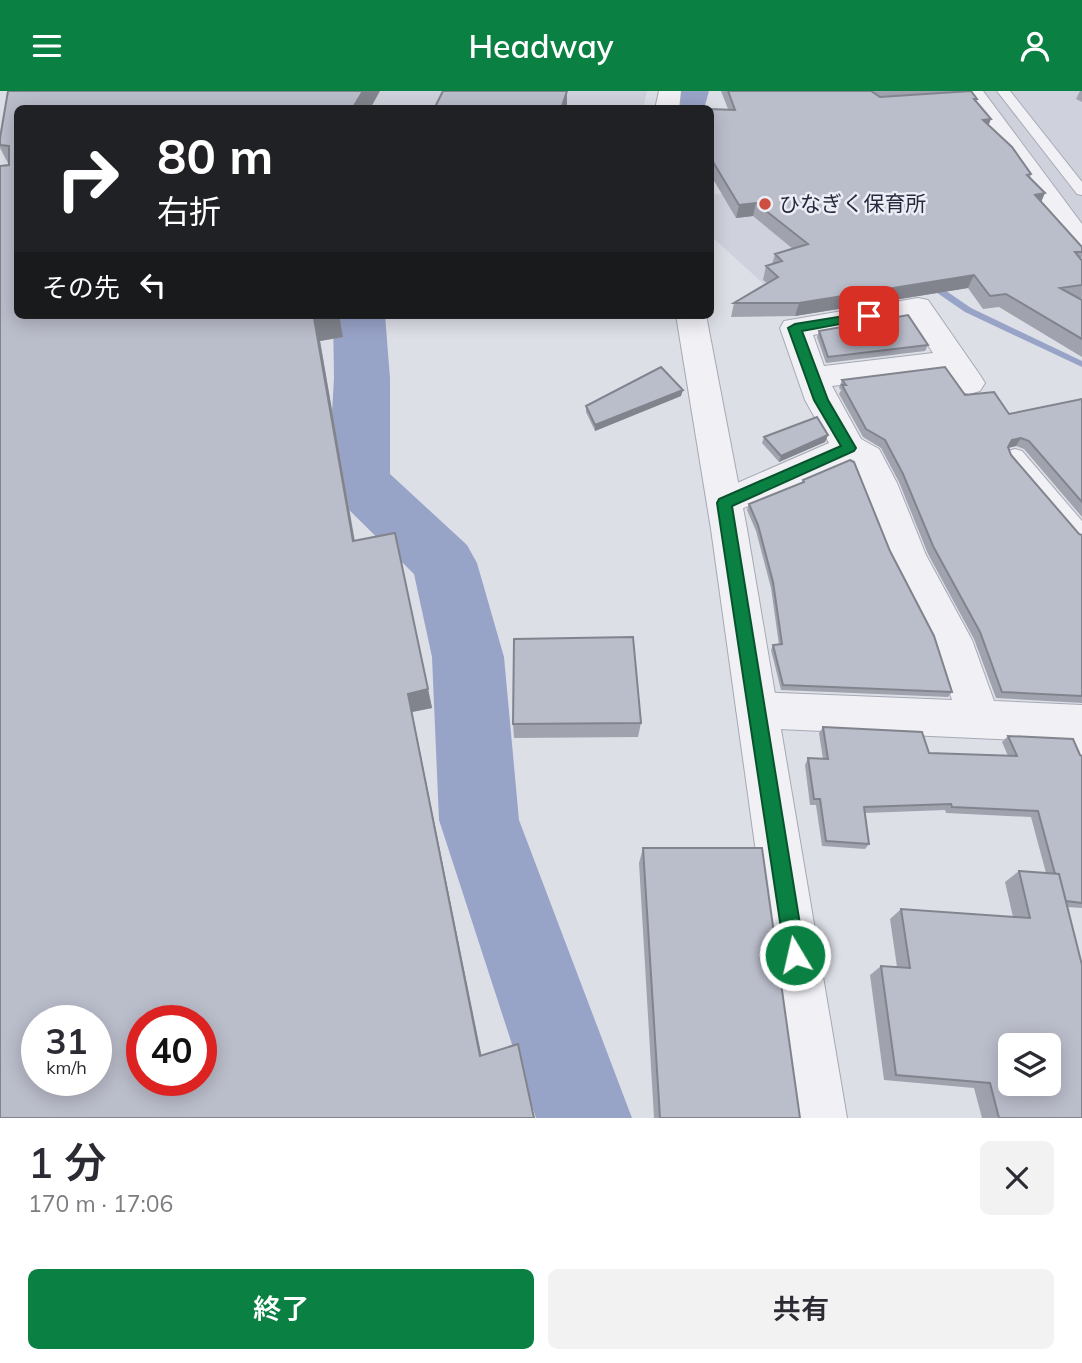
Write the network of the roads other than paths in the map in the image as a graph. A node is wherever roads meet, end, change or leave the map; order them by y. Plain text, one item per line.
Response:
1 (1003, 91) edge
2 (970, 95) edge
3 (1082, 191) edge
4 (1082, 243) edge
5 (692, 319) edge
6 (813, 378) junction
7 (849, 448) junction
8 (1015, 456) edge
9 (724, 503) junction
10 (1082, 535) edge
11 (757, 709) junction
12 (979, 719) junction
13 (1079, 733) edge
14 (820, 1118) edge

1 - 3 lane
2 - 4 street
5 - 9 street
6 - 6 street
6 - 7 street
7 - 9 street
7 - 12 street
8 - 10 lane
9 - 11 street
11 - 12 street
11 - 14 street
12 - 13 street

